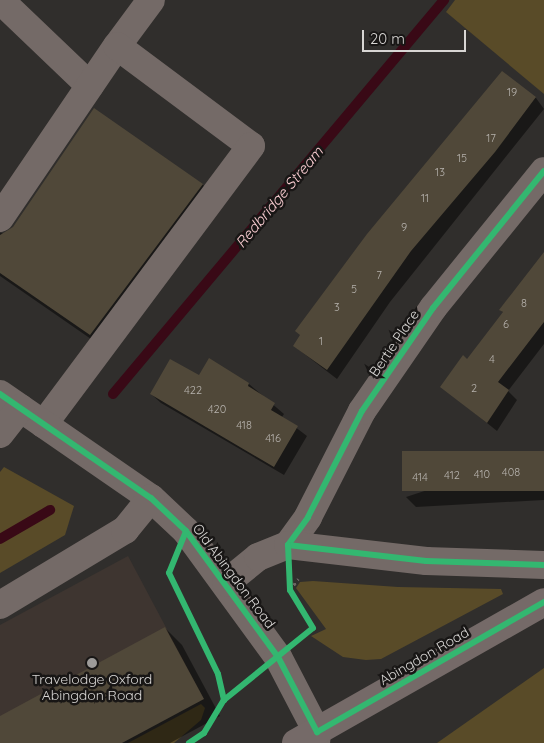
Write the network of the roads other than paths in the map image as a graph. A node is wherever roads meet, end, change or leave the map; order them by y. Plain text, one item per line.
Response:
1 (0, 0) edge
2 (151, 0) edge
3 (117, 46) junction
4 (90, 86) junction
5 (544, 171) edge
6 (0, 218) edge
7 (10, 401) edge
8 (44, 424) junction
9 (0, 434) edge
10 (151, 498) junction
11 (288, 545) junction
12 (544, 565) edge
13 (226, 583) junction
14 (544, 602) edge
15 (0, 605) edge
16 (310, 739) edge

1 - 4 street
2 - 3 street
3 - 4 street
3 - 8 street
4 - 6 street
5 - 11 street, Bertie Place
7 - 8 street, Old Abingdon Road
7 - 9 street
8 - 10 street, Old Abingdon Road
10 - 13 street, Old Abingdon Road
10 - 15 street
11 - 12 street
11 - 13 street
13 - 16 street, Old Abingdon Road
14 - 16 main road, Abingdon Road

